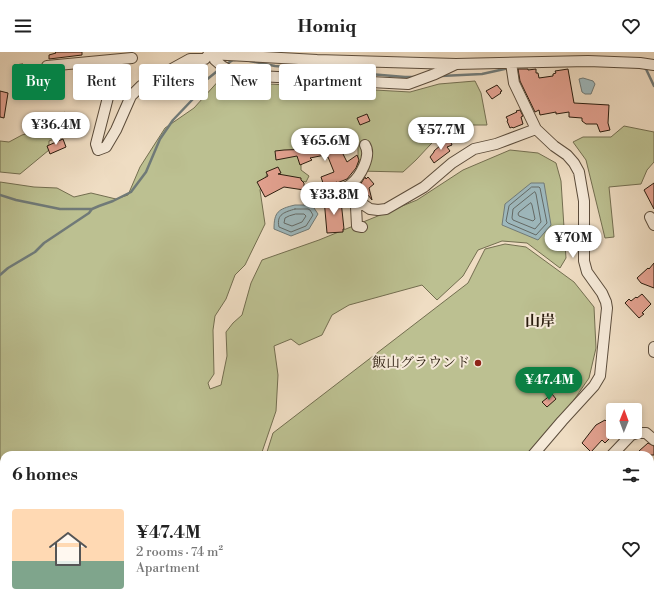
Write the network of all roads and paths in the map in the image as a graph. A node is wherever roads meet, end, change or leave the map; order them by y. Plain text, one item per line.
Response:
1 (233, 53) edge
2 (217, 54) junction
3 (132, 58) dead end
4 (112, 60) junction
5 (512, 63) junction
6 (65, 64) edge
7 (456, 64) junction
8 (654, 65) edge
9 (536, 129) junction
10 (365, 145) dead end
11 (362, 204) junction
12 (362, 227) dead end
13 (654, 347) edge
14 (654, 352) edge
15 (654, 440) edge
16 (536, 451) edge
17 (616, 451) edge

1 - 2 street
1 - 7 street
2 - 4 street
2 - 7 street
3 - 4 street
4 - 6 street
5 - 7 street
5 - 8 street
5 - 9 street
9 - 11 street
9 - 16 street
10 - 11 street
11 - 12 street
13 - 14 street
15 - 17 street

